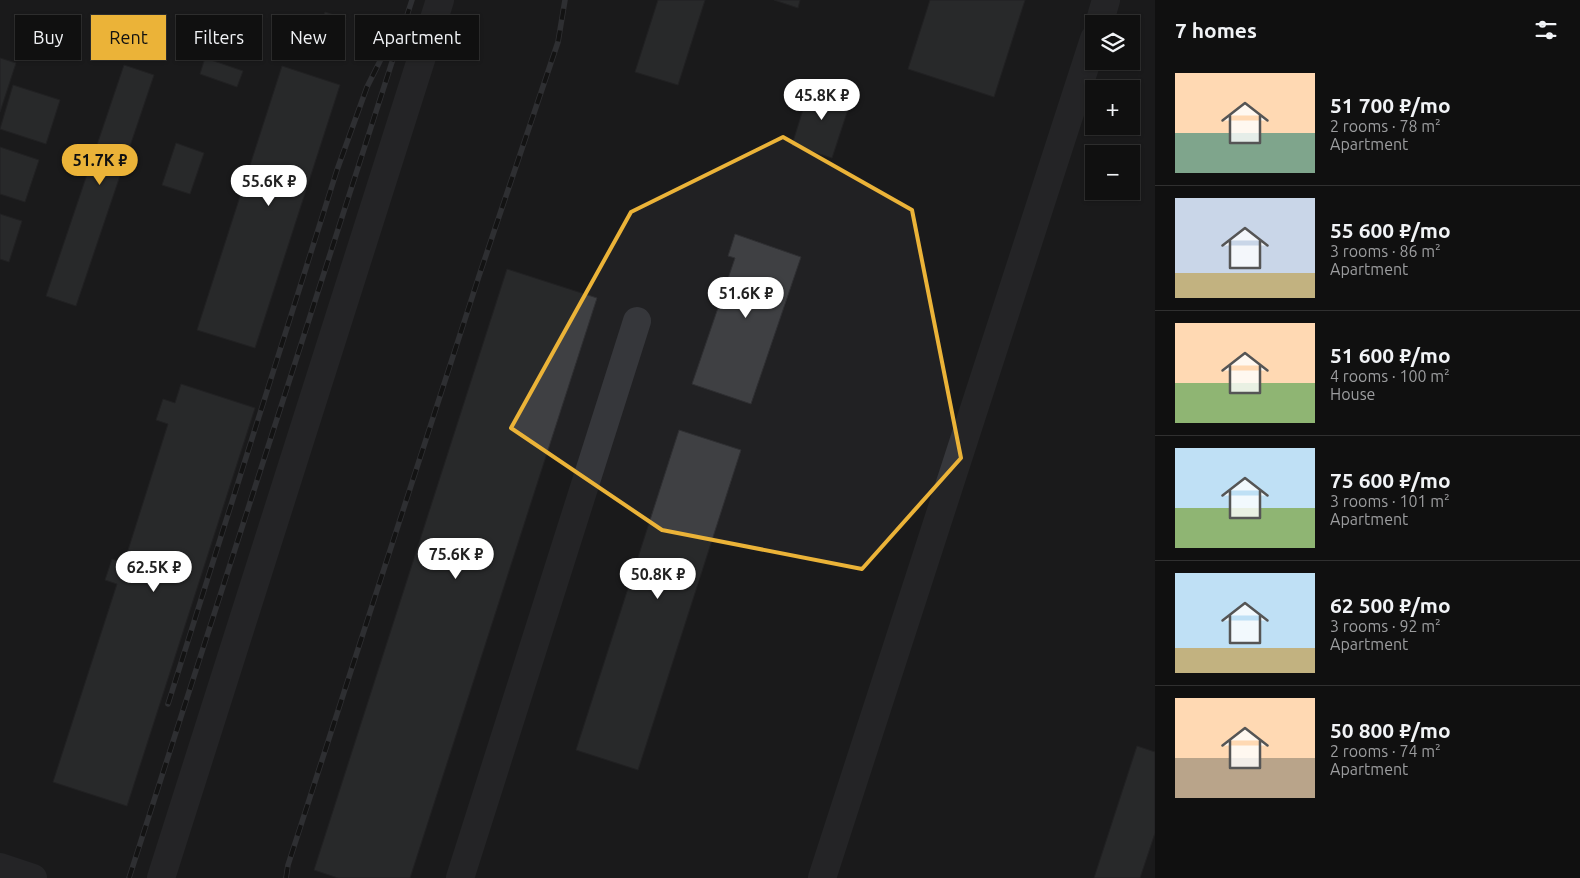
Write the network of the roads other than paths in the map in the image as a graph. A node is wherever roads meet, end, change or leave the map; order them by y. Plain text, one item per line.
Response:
1 (440, 0) edge
2 (1106, 0) edge
3 (1102, 15) edge
4 (1085, 67) edge
5 (637, 321) dead end
6 (0, 868) edge
7 (33, 878) edge
8 (161, 878) edge
9 (460, 878) edge
10 (822, 878) edge

1 - 8 lane
2 - 3 lane
4 - 10 lane
5 - 9 lane
6 - 7 lane

